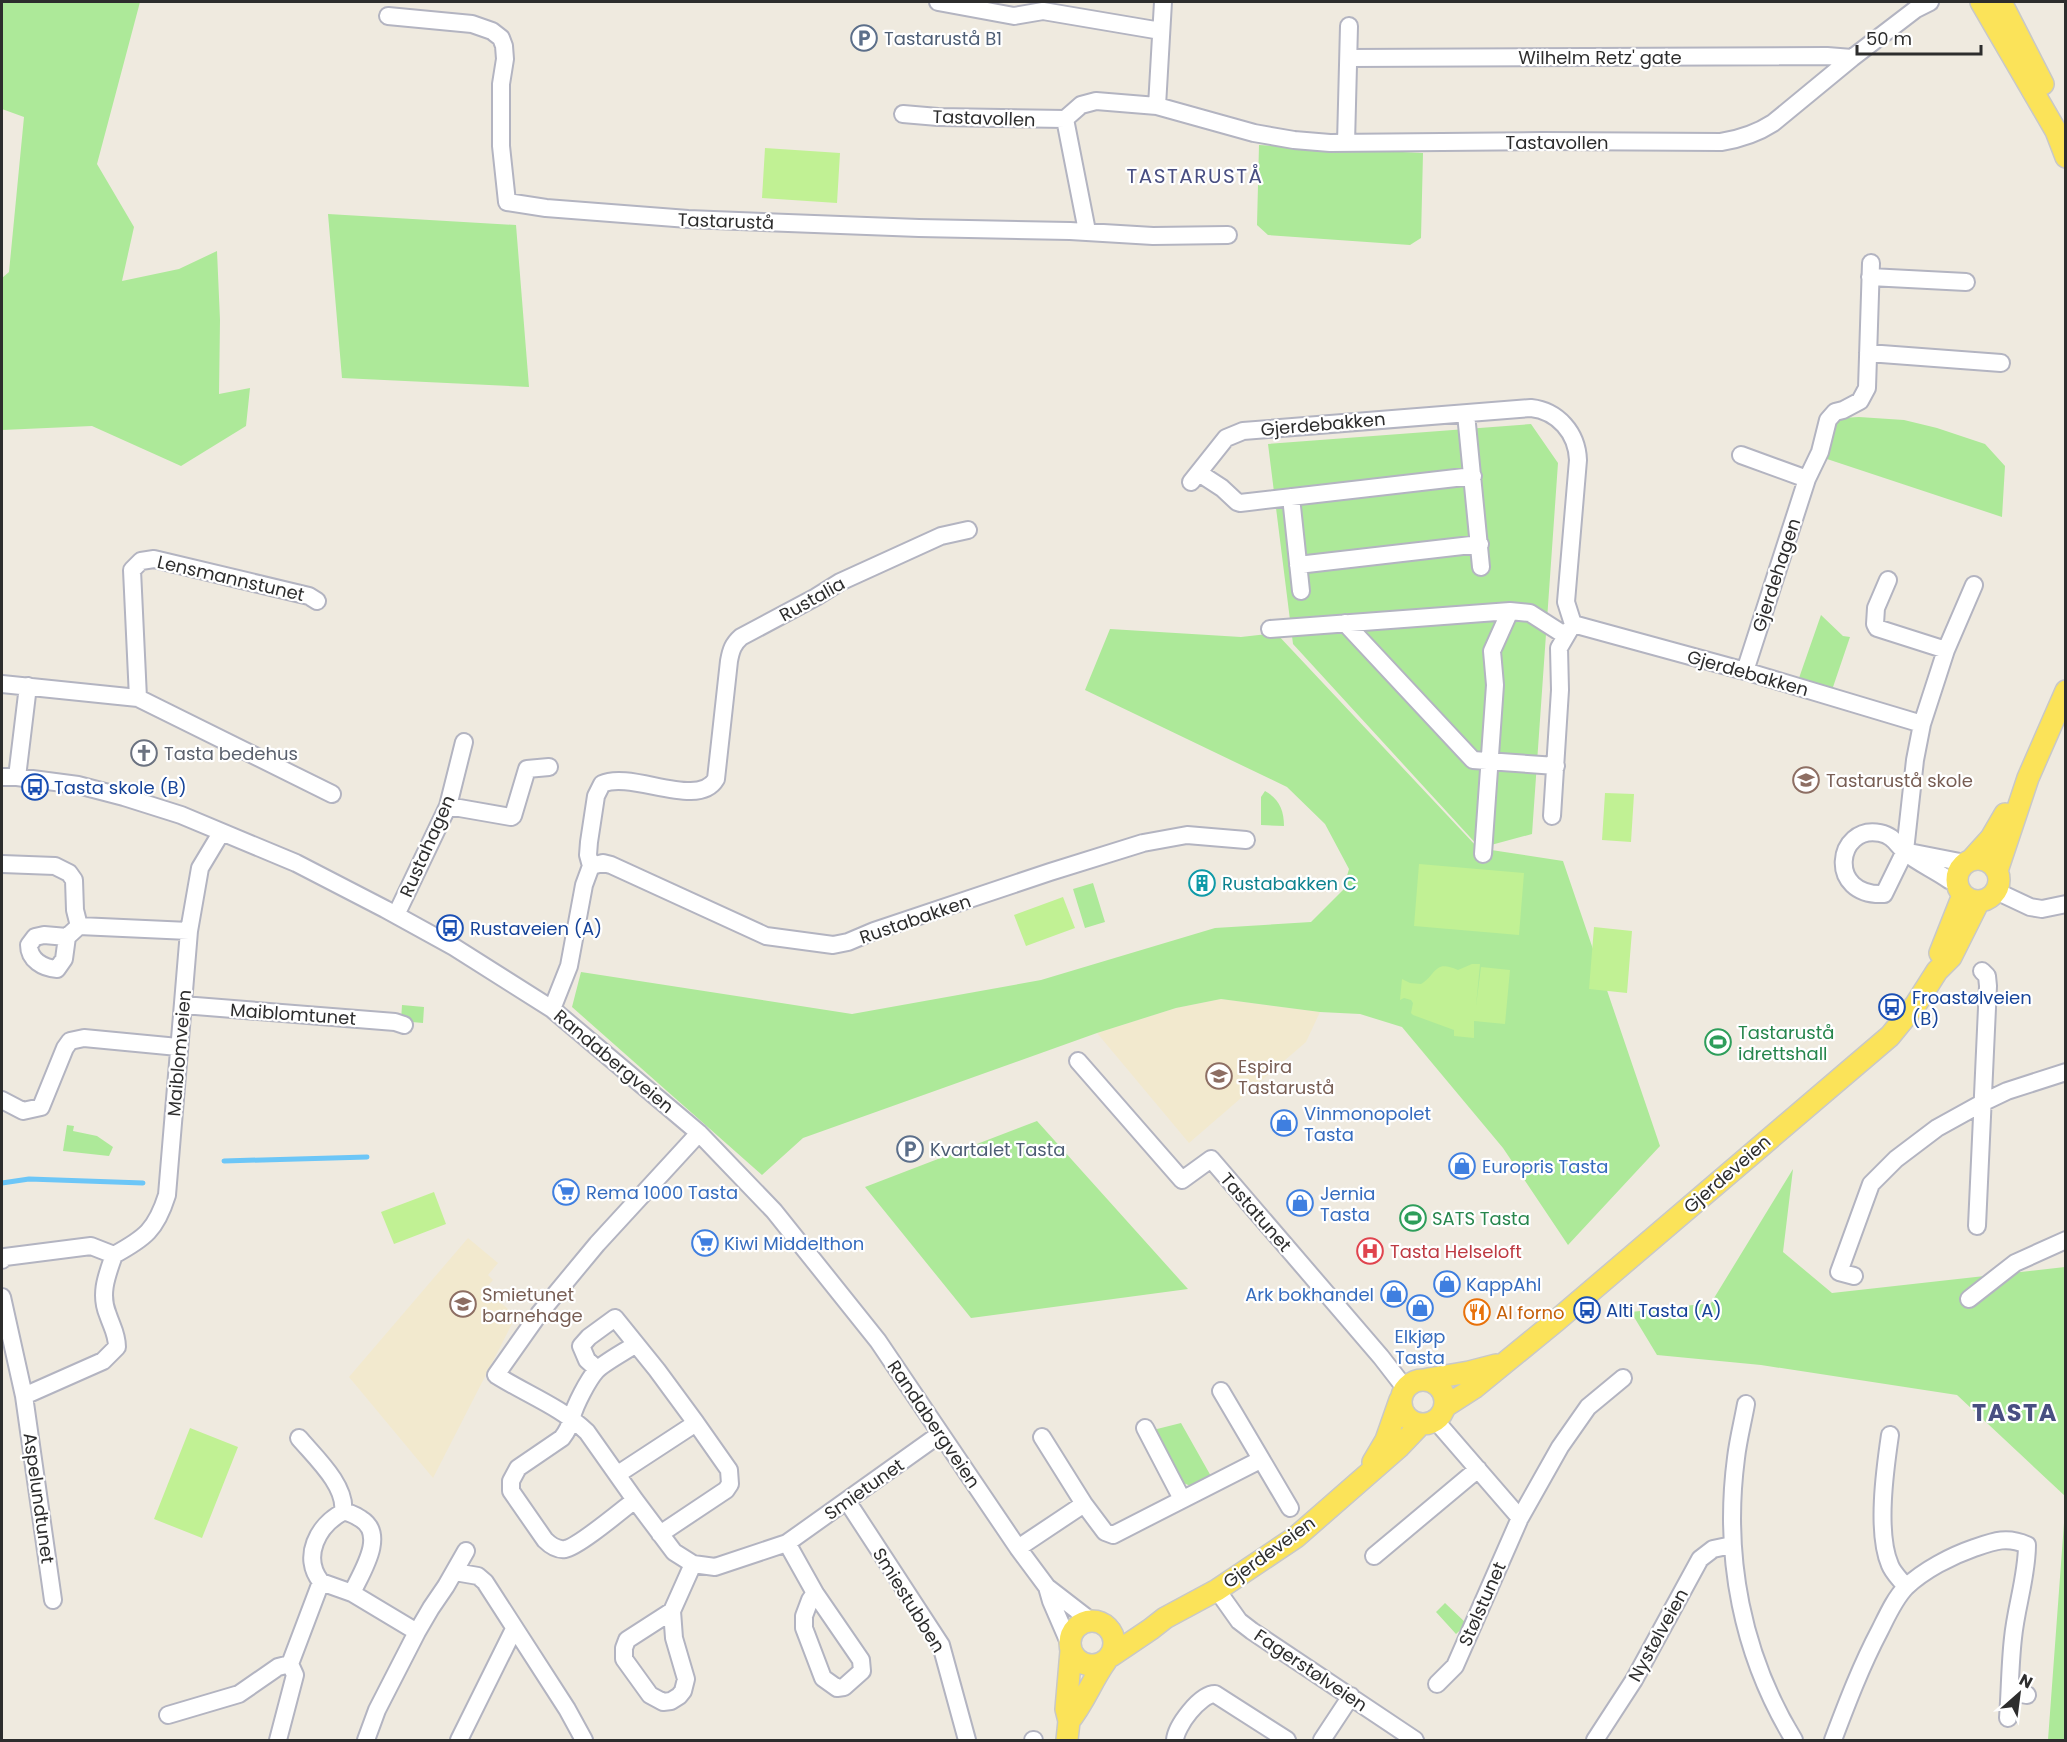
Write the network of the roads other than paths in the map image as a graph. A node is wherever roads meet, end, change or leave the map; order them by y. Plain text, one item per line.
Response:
1 (938, 2) edge
2 (1163, 2) edge
3 (1981, 2) edge
4 (2001, 2) edge
5 (1922, 4) edge
6 (388, 16) dead end
7 (1350, 26) dead end
8 (1161, 32) junction
9 (1349, 58) junction
10 (1852, 58) junction
11 (1157, 106) junction
12 (903, 114) dead end
13 (1065, 119) junction
14 (2056, 131) junction
15 (1346, 143) junction
16 (2066, 156) edge
17 (1087, 231) junction
18 (1228, 235) dead end
19 (1966, 282) dead end
20 (1868, 353) junction
21 (2001, 363) dead end
22 (1466, 414) junction
23 (1741, 455) dead end
24 (1473, 476) junction
25 (1808, 479) junction
26 (1291, 497) junction
27 (968, 530) dead end
28 (1480, 544) junction
29 (1298, 565) junction
30 (1481, 567) dead end
31 (1888, 580) dead end
32 (1974, 585) dead end
33 (1301, 591) dead end
34 (317, 601) dead end
35 (1510, 611) junction
36 (1345, 623) junction
37 (1270, 629) dead end
38 (1569, 630) junction
39 (1946, 650) junction
40 (1745, 671) junction
41 (2, 684) edge
42 (28, 686) junction
43 (2066, 691) edge
44 (138, 698) junction
45 (1922, 724) junction
46 (464, 742) dead end
47 (1489, 761) junction
48 (1556, 766) junction
49 (549, 767) dead end
50 (9, 777) edge
51 (332, 794) dead end
52 (448, 806) junction
53 (1552, 816) dead end
54 (221, 833) junction
55 (1246, 840) dead end
56 (1483, 854) dead end
57 (2, 864) edge
58 (591, 866) junction
59 (1976, 880) junction
60 (2066, 904) edge
61 (396, 915) junction
62 (189, 931) junction
63 (1983, 971) dead end
64 (183, 1005) junction
65 (552, 1009) junction
66 (404, 1025) dead end
67 (178, 1047) junction
68 (1078, 1061) dead end
69 (2066, 1072) edge
70 (2, 1100) edge
71 (1984, 1102) junction
72 (699, 1133) junction
73 (1977, 1226) dead end
74 (2066, 1240) edge
75 (114, 1255) junction
76 (2, 1260) edge
77 (1854, 1276) dead end
78 (2, 1297) edge
79 (1969, 1299) dead end
80 (636, 1344) junction
81 (1502, 1364) junction
82 (597, 1369) junction
83 (1623, 1378) dead end
84 (1412, 1387) junction
85 (1221, 1391) dead end
86 (24, 1396) junction
87 (1746, 1404) dead end
88 (1434, 1417) junction
89 (571, 1418) junction
90 (696, 1423) junction
91 (1145, 1428) dead end
92 (940, 1434) junction
93 (1890, 1435) dead end
94 (1042, 1437) dead end
95 (299, 1438) dead end
96 (1260, 1460) junction
97 (1478, 1470) junction
98 (618, 1474) junction
99 (1365, 1474) junction
100 (1182, 1499) junction
101 (635, 1500) junction
102 (847, 1501) junction
103 (1084, 1504) junction
104 (1290, 1508) dead end
105 (343, 1512) junction
106 (1520, 1518) junction
107 (660, 1534) junction
108 (787, 1543) junction
109 (1732, 1545) junction
110 (1018, 1548) junction
111 (466, 1551) dead end
112 (1374, 1556) dead end
113 (693, 1564) junction
114 (455, 1572) junction
115 (321, 1582) junction
116 (1047, 1587) junction
117 (1906, 1587) junction
118 (1217, 1590) junction
119 (352, 1593) junction
120 (815, 1593) junction
121 (53, 1600) dead end
122 (672, 1611) junction
123 (1165, 1618) junction
124 (1098, 1623) junction
125 (514, 1629) junction
126 (417, 1632) junction
127 (1070, 1648) junction
128 (1108, 1658) junction
129 (290, 1664) junction
130 (1437, 1684) dead end
131 (2010, 1692) junction
132 (2027, 1695) dead end
133 (1351, 1696) junction
134 (168, 1715) dead end
135 (2008, 1718) dead end
136 (1068, 1731) edge
137 (278, 1740) edge
138 (366, 1740) edge
139 (459, 1740) edge
140 (584, 1740) edge
141 (968, 1740) edge
142 (1174, 1740) edge
143 (1287, 1740) edge
144 (1322, 1740) edge
145 (1415, 1740) edge
146 (1595, 1740) edge
147 (1794, 1740) edge
148 (1833, 1740) edge

1 - 8 street
2 - 8 street
3 - 14 main road
4 - 14 main road
5 - 10 street, Tastavollen
6 - 17 street, Tastarustå
7 - 9 street
8 - 11 street
9 - 10 street, Wilhelm Retz' gate
9 - 15 street
10 - 15 street, Tastavollen
11 - 13 street, Tastavollen
11 - 15 street, Tastavollen
12 - 13 street, Tastavollen
13 - 17 street
14 - 16 main road
17 - 18 street, Tastarustå
19 - 20 street, Gjerdehagen
20 - 21 street
20 - 25 street, Gjerdehagen
22 - 24 street
22 - 26 street, Gjerdebakken
22 - 38 street, Gjerdebakken
23 - 25 street
24 - 26 street, Gjerdebakken
24 - 28 street
25 - 40 street, Gjerdehagen
26 - 29 street
27 - 58 street, Rustalia
28 - 29 street
28 - 30 street
29 - 33 street
31 - 39 street
32 - 39 street
34 - 44 street, Lensmannstunet
35 - 36 street, Gjerdebakken
35 - 38 street, Gjerdebakken
35 - 47 street
36 - 37 street, Gjerdebakken
36 - 47 street
38 - 40 street, Gjerdebakken
38 - 48 street, Gjerdebakken
39 - 45 street
40 - 45 street, Gjerdebakken
41 - 42 street
42 - 44 street
42 - 50 street
43 - 59 main road, Gjerdeveien
44 - 51 street
45 - 59 street
46 - 52 street, Rustahagen
47 - 48 street
47 - 56 street
48 - 53 street, Gjerdebakken
49 - 52 street
50 - 54 street, Randabergveien
52 - 61 street, Rustahagen
54 - 61 street, Randabergveien
54 - 62 street, Maiblomveien
55 - 58 street, Rustabakken
57 - 62 street
58 - 65 street
59 - 60 street
59 - 81 main road, Gjerdeveien
61 - 65 street, Randabergveien
62 - 64 street, Maiblomveien
63 - 71 street
64 - 66 street, Maiblomtunet
64 - 67 street, Maiblomveien
65 - 72 street, Randabergveien
67 - 70 street
67 - 75 street, Maiblomveien
68 - 84 street, Tastatunet
69 - 71 street
71 - 73 street
71 - 77 street
72 - 89 street
72 - 92 street, Randabergveien
74 - 79 street
75 - 76 street
75 - 86 street
78 - 86 street, Aspelundtunet
80 - 82 street
80 - 82 street
80 - 90 street
81 - 84 main road, Gjerdeveien
81 - 88 main road, Gjerdeveien
82 - 89 street
83 - 106 street, Stølstunet
84 - 88 main road
84 - 88 main road
84 - 99 main road, Gjerdeveien
85 - 96 street
86 - 121 street, Aspelundtunet
87 - 109 street
88 - 97 street
88 - 99 main road, Gjerdeveien
89 - 98 street
89 - 101 street
90 - 98 street
90 - 107 street
91 - 100 street
92 - 102 street, Smietunet
92 - 110 street, Randabergveien
93 - 117 street
94 - 103 street
95 - 105 street
96 - 100 street
96 - 104 street
97 - 106 street
97 - 112 street
98 - 101 street
99 - 118 main road, Gjerdeveien
100 - 103 street
101 - 107 street
102 - 108 street, Smietunet
102 - 141 street, Smiestubben
103 - 110 street
105 - 115 street
105 - 119 street
106 - 130 street, Stølstunet
107 - 113 street
108 - 113 street, Smietunet
108 - 120 street
109 - 146 street, Nystølveien
109 - 147 street
110 - 116 street, Randabergveien
111 - 114 street
113 - 122 street
114 - 125 street
114 - 126 street
115 - 119 street
115 - 129 street
116 - 124 street, Randabergveien
116 - 127 street, Randabergveien
117 - 131 street
117 - 148 street
118 - 123 main road, Gjerdeveien
118 - 133 street, Fagerstølveien
119 - 126 street
120 - 120 street
122 - 122 street
123 - 124 main road, Gjerdeveien
123 - 128 main road, Gjerdeveien
124 - 127 main road
124 - 128 main road
125 - 139 street
125 - 140 street
126 - 138 street
127 - 128 main road
127 - 136 main road, Randabergveien
128 - 136 main road, Randabergveien
129 - 134 street
129 - 137 street
131 - 132 street
131 - 135 street
133 - 144 street
133 - 145 street, Fagerstølveien
142 - 143 street

